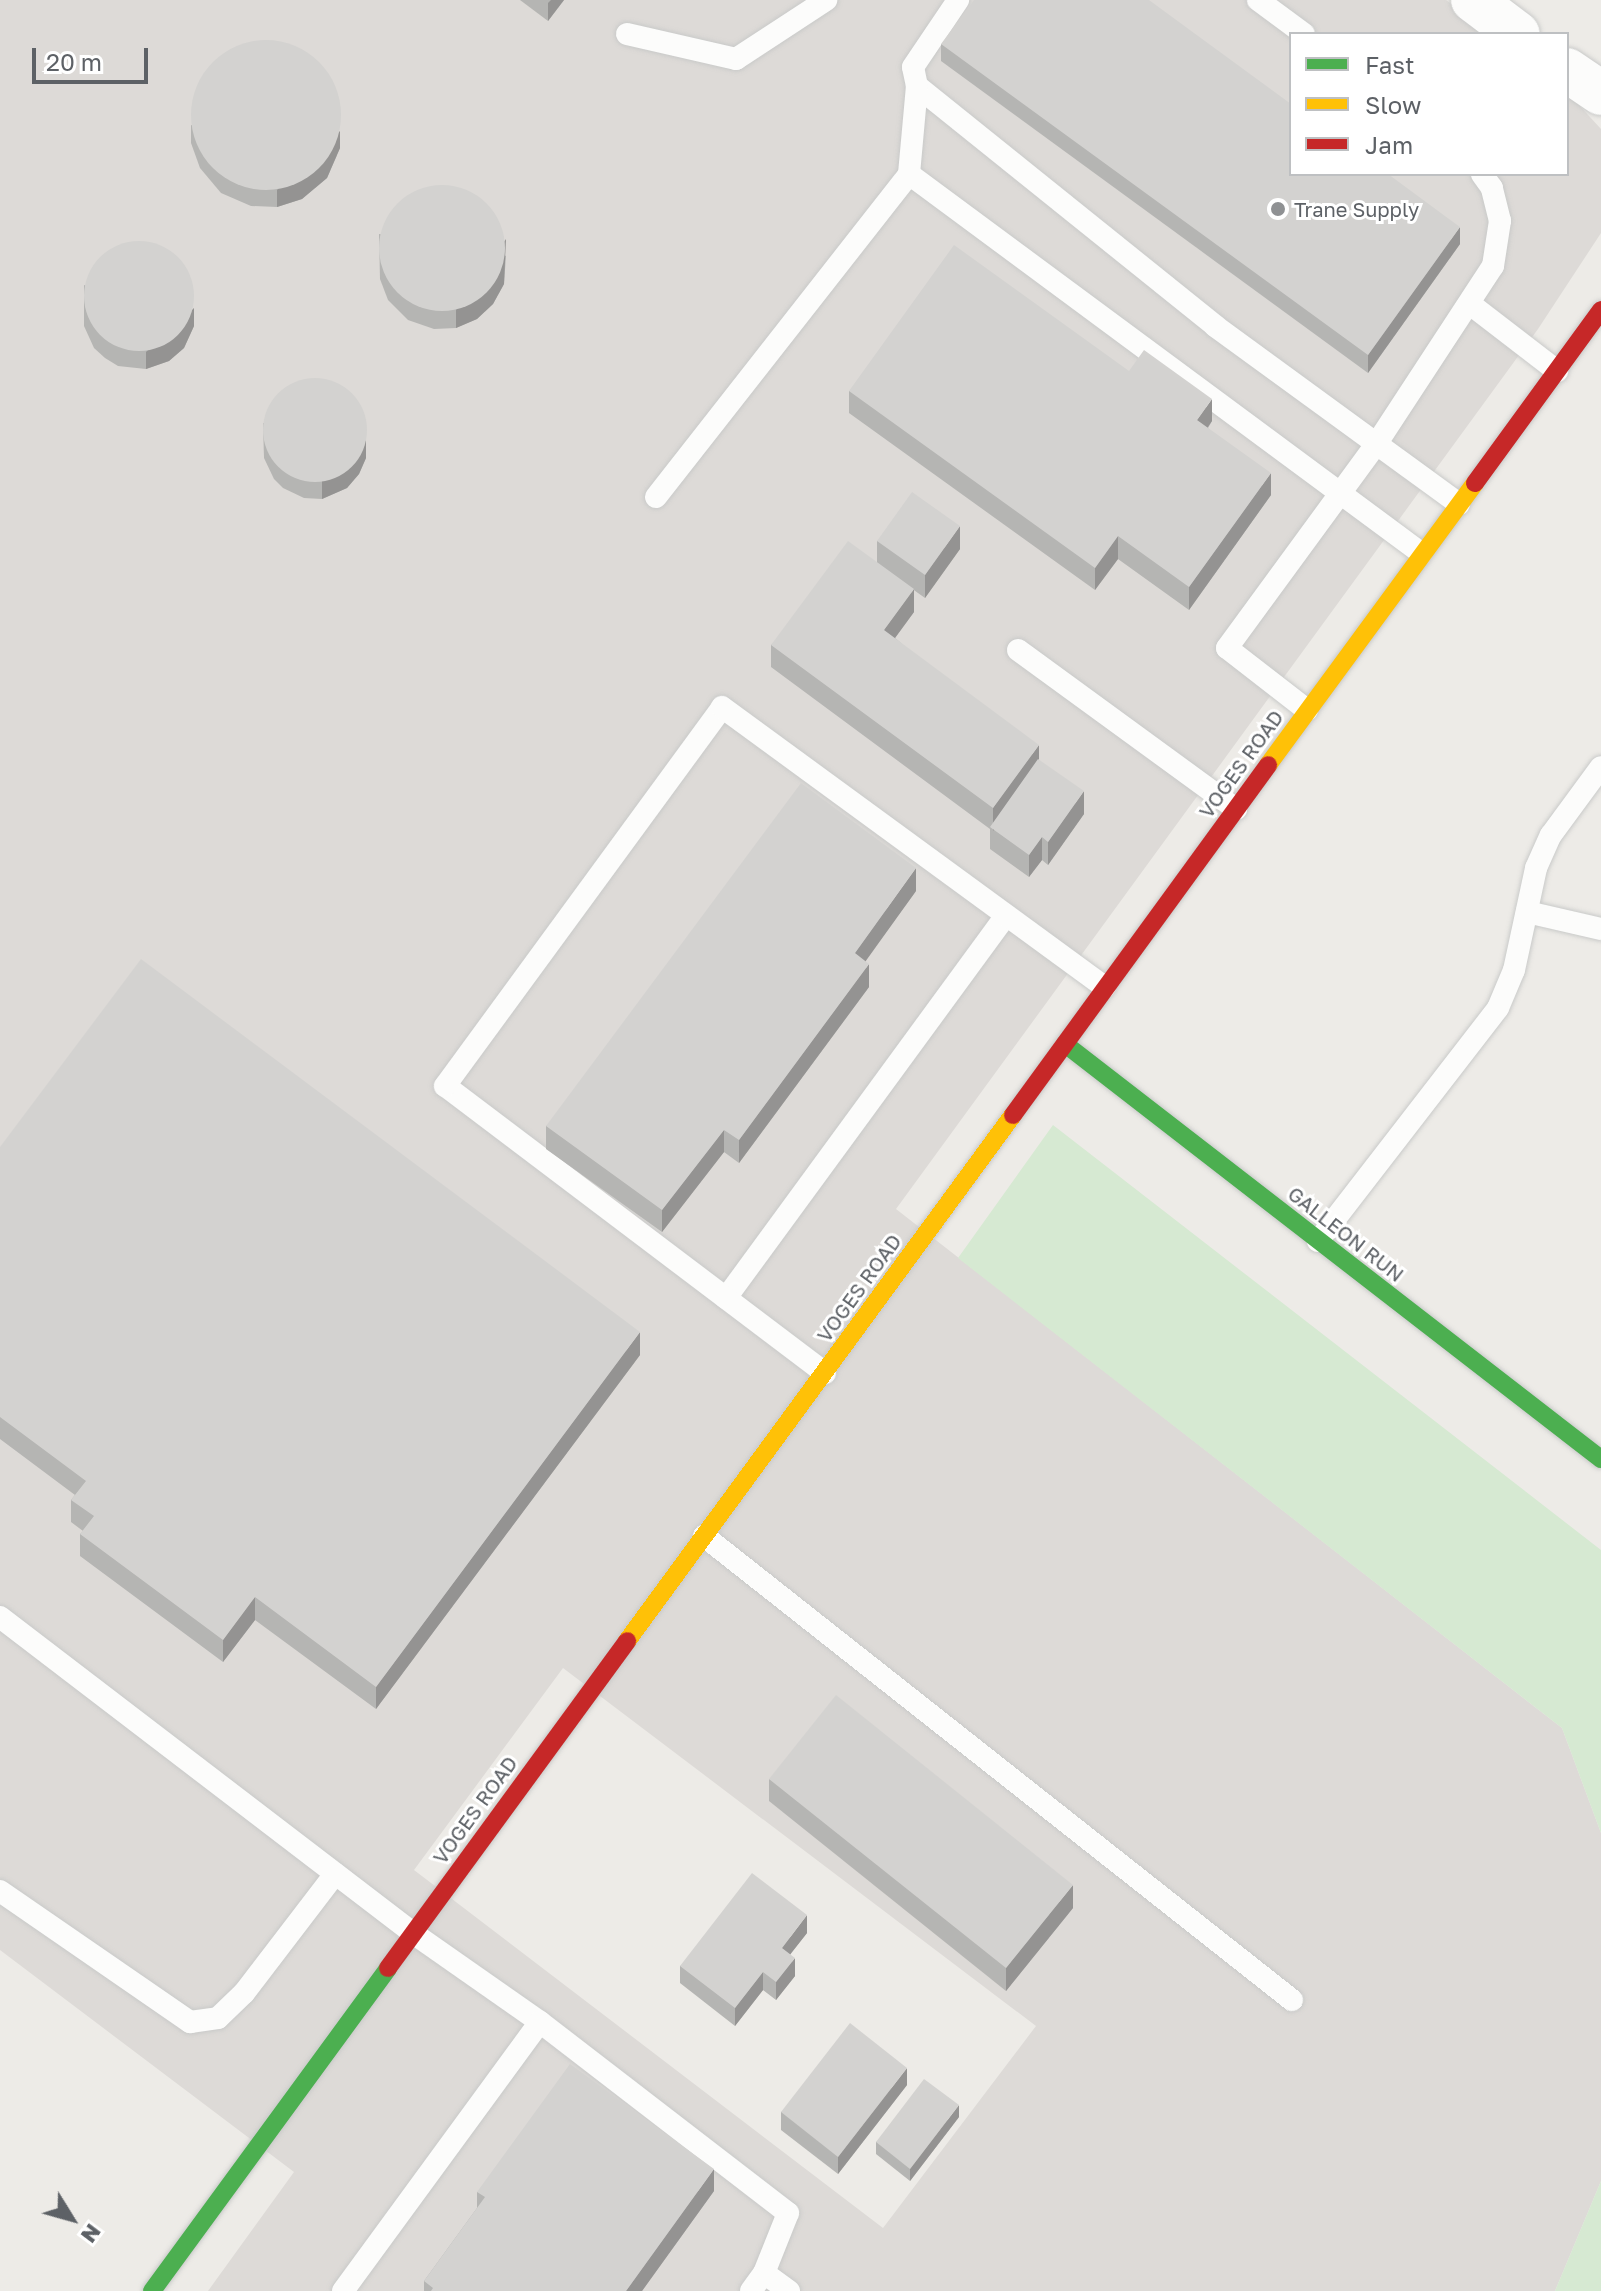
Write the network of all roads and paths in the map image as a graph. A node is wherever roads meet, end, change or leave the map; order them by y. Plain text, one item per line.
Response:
1 (826, 0) edge
2 (958, 0) edge
3 (1258, 0) edge
4 (1473, 0) edge
5 (1301, 32) edge
6 (1515, 32) edge
7 (627, 34) dead end
8 (1569, 71) edge
9 (917, 86) junction
10 (1601, 93) edge
11 (909, 174) junction
12 (1483, 176) edge
13 (1470, 304) junction
14 (1601, 310) edge
15 (1557, 371) junction
16 (1377, 443) junction
17 (1341, 493) junction
18 (656, 497) dead end
19 (1459, 504) junction
20 (1421, 553) junction
21 (1018, 650) dead end
22 (1307, 710) junction
23 (1601, 767) edge
24 (1236, 809) junction
25 (1527, 912) junction
26 (1006, 915) junction
27 (1601, 929) edge
28 (1105, 987) junction
29 (1065, 1044) junction
30 (1318, 1241) junction
31 (726, 1298) junction
32 (825, 1373) junction
33 (1601, 1459) edge
34 (704, 1536) junction
35 (0, 1617) edge
36 (335, 1874) junction
37 (0, 1891) edge
38 (413, 1933) junction
39 (1292, 2000) dead end
40 (540, 2022) junction
41 (758, 2282) edge
42 (152, 2291) edge
43 (343, 2291) edge
44 (789, 2291) edge

1 - 7 lane
2 - 9 lane
3 - 5 lane
4 - 6 street
8 - 10 street
9 - 11 lane
9 - 16 lane
11 - 17 lane
11 - 18 lane
12 - 13 lane
13 - 15 lane
13 - 16 lane
14 - 15 street, VOGES ROAD
15 - 19 street, VOGES ROAD
16 - 17 lane
16 - 19 lane
17 - 20 lane
17 - 22 lane
19 - 20 street, VOGES ROAD
20 - 22 street, VOGES ROAD
21 - 24 lane
22 - 24 street, VOGES ROAD
23 - 25 lane
24 - 28 street, VOGES ROAD
25 - 27 lane
25 - 30 lane
26 - 28 lane
26 - 31 lane
26 - 31 lane
28 - 29 street, VOGES ROAD
29 - 30 street, GALLEON RUN
29 - 32 street, VOGES ROAD
30 - 33 street, GALLEON RUN
31 - 32 lane
32 - 34 street, VOGES ROAD
34 - 38 street, VOGES ROAD
34 - 39 lane
35 - 36 lane
36 - 37 lane
36 - 38 lane
38 - 40 lane
38 - 42 street, VOGES ROAD
40 - 41 lane
40 - 43 lane
41 - 44 lane

